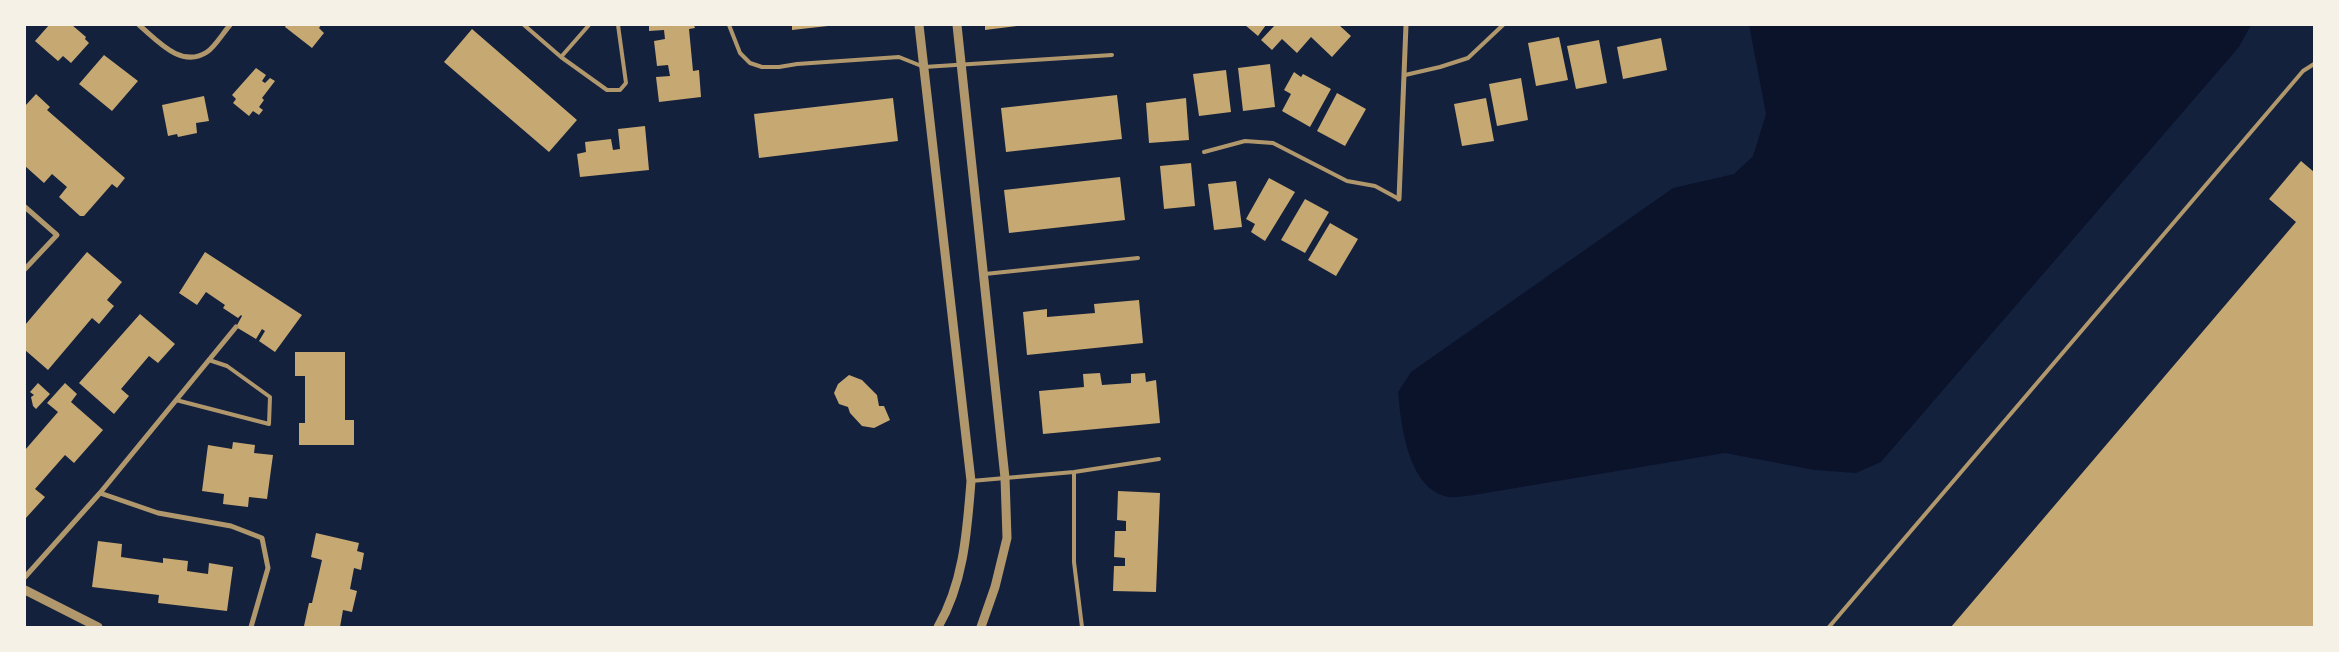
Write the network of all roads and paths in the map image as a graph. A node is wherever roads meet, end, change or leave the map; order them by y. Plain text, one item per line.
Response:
1 (139, 25) edge
2 (230, 25) edge
3 (524, 25) edge
4 (589, 25) edge
5 (618, 25) edge
6 (729, 25) edge
7 (919, 25) edge
8 (957, 25) edge
9 (1406, 25) edge
10 (1503, 25) edge
11 (1112, 54) dead end
12 (561, 57) junction
13 (961, 64) junction
14 (2314, 64) edge
15 (924, 67) junction
16 (1404, 74) junction
17 (1204, 152) dead end
18 (1399, 198) joint
19 (25, 207) edge
20 (1138, 258) dead end
21 (25, 269) edge
22 (984, 274) junction
23 (236, 327) dead end
24 (209, 360) junction
25 (176, 400) junction
26 (1158, 459) dead end
27 (1074, 472) junction
28 (1005, 478) junction
29 (970, 481) junction
30 (100, 493) junction
31 (25, 578) edge
32 (25, 590) edge
33 (98, 627) edge
34 (251, 627) edge
35 (938, 627) edge
36 (982, 627) edge
37 (1082, 627) edge
38 (1829, 627) edge

1 - 2 street
3 - 12 lane
4 - 12 lane
5 - 12 lane
6 - 15 lane
7 - 15 street
8 - 13 street
9 - 16 street
10 - 16 lane
11 - 13 lane
13 - 15 lane
13 - 22 street
14 - 38 lane
15 - 29 street
16 - 18 street
17 - 18 lane
19 - 21 street
20 - 22 lane
22 - 28 street
23 - 24 street
24 - 25 street
24 - 25 lane
25 - 30 street
26 - 27 lane
27 - 28 lane
27 - 37 lane
28 - 29 lane
28 - 36 street
29 - 35 street
30 - 31 street
30 - 34 street
32 - 33 street

